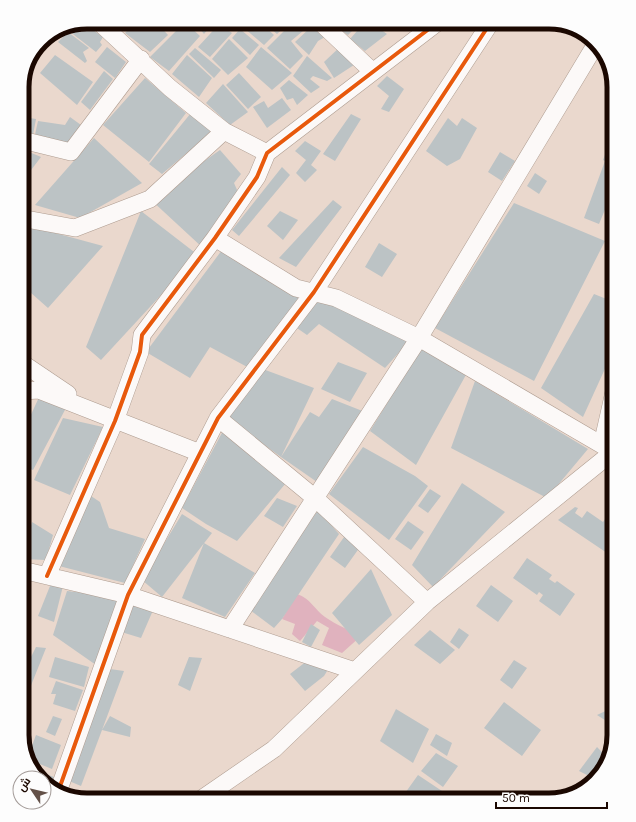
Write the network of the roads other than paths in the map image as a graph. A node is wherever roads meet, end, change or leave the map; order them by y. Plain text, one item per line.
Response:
1 (107, 29) edge
2 (327, 29) edge
3 (429, 29) edge
4 (486, 29) edge
5 (593, 49) edge
6 (141, 59) junction
7 (373, 72) junction
8 (224, 131) junction
9 (29, 142) edge
10 (267, 153) junction
11 (29, 219) edge
12 (215, 238) junction
13 (314, 292) junction
14 (419, 338) junction
15 (29, 368) edge
16 (29, 391) edge
17 (89, 409) junction
18 (218, 418) junction
19 (115, 421) junction
20 (607, 447) edge
21 (607, 452) edge
22 (200, 453) junction
23 (315, 498) junction
24 (29, 572) edge
25 (47, 576) junction
26 (128, 595) junction
27 (427, 602) junction
28 (230, 629) junction
29 (355, 671) junction
30 (60, 786) edge
31 (210, 793) edge

1 - 6 street
2 - 7 street
3 - 7 street
4 - 13 street
5 - 14 street
6 - 8 street
6 - 9 street
7 - 10 street
8 - 10 street
8 - 11 street
10 - 12 street
12 - 13 street
12 - 19 street
13 - 14 street
13 - 18 street
14 - 20 street
14 - 23 street
15 - 17 street
16 - 17 street
17 - 19 street
18 - 22 street
18 - 23 street
19 - 22 street
19 - 25 street
21 - 27 street
22 - 26 street
23 - 27 street
23 - 28 street
24 - 25 street
25 - 26 street
26 - 28 street
26 - 30 street
27 - 29 street
28 - 29 street
29 - 31 street

